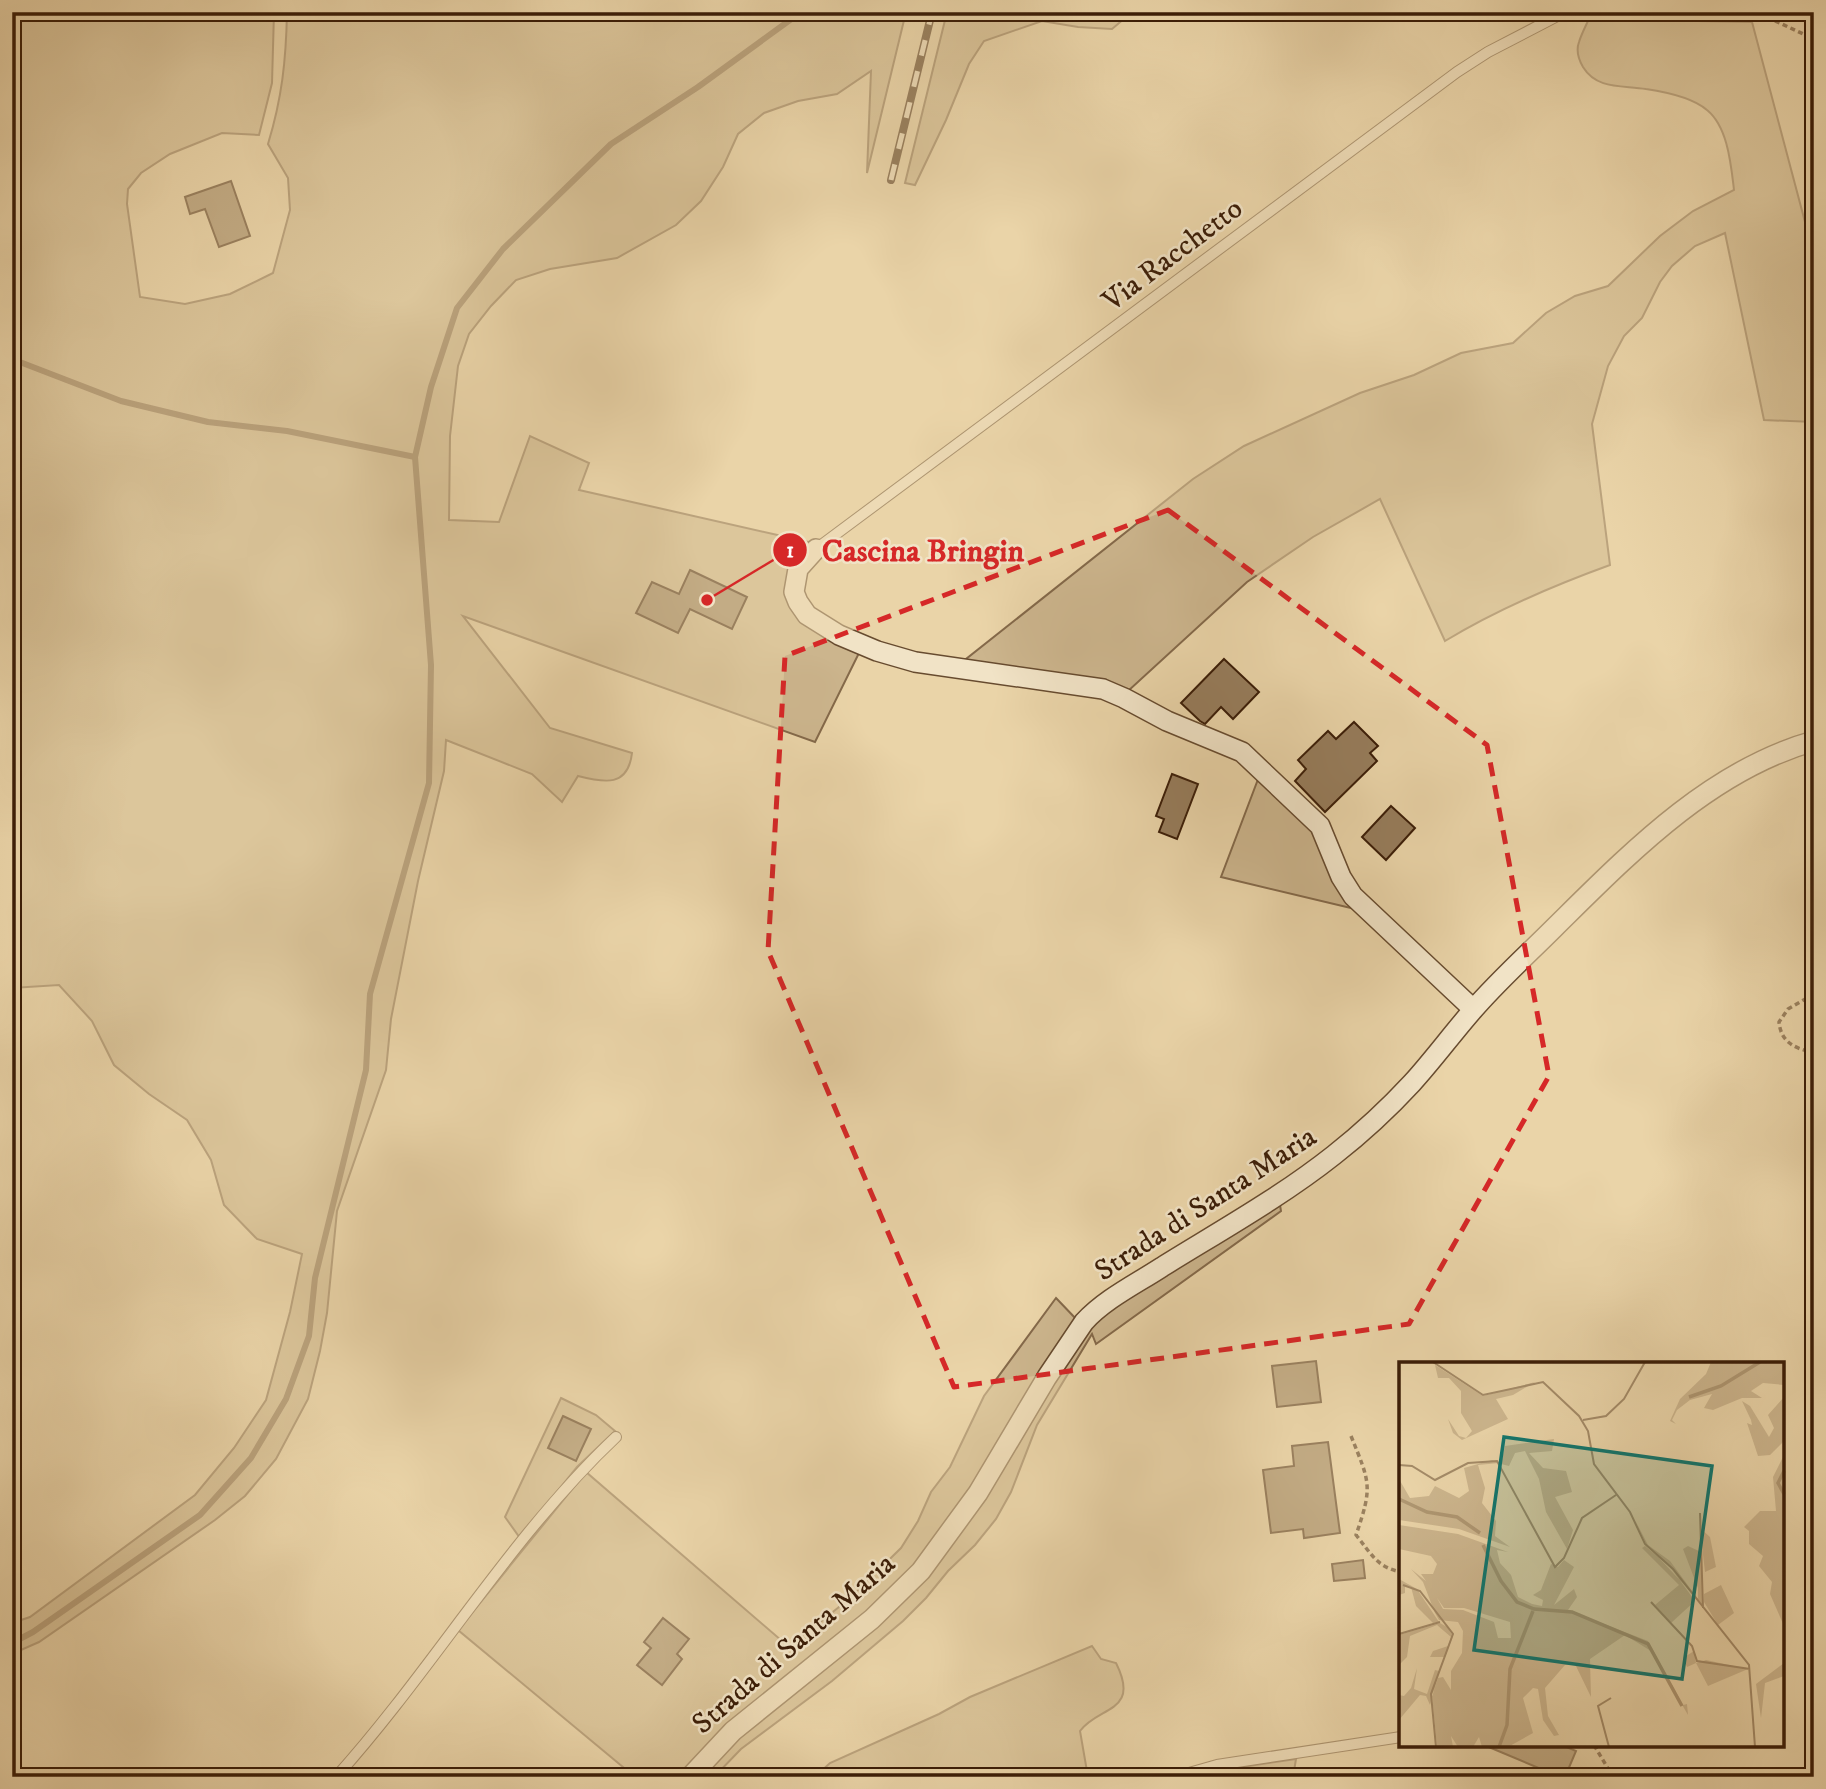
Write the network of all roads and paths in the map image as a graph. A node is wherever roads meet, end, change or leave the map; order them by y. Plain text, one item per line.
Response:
1 (1565, 12) edge
2 (1674, 12) edge
3 (1814, 39) edge
4 (816, 549) joint
5 (1814, 741) edge
6 (1814, 994) edge
7 (1473, 1009) junction
8 (1814, 1053) edge
9 (1351, 1436) dead end
10 (615, 1437) dead end
11 (1399, 1572) edge
12 (1399, 1737) edge
13 (1595, 1747) edge
14 (336, 1777) edge
15 (690, 1777) edge
16 (1175, 1777) edge
17 (1612, 1777) edge

1 - 4 lane, Via Racchetto
2 - 3 path
4 - 7 street
5 - 7 street, Strada di Santa Maria
6 - 8 path
7 - 15 street, Strada di Santa Maria
9 - 11 path
10 - 14 lane
12 - 16 lane
13 - 17 path

